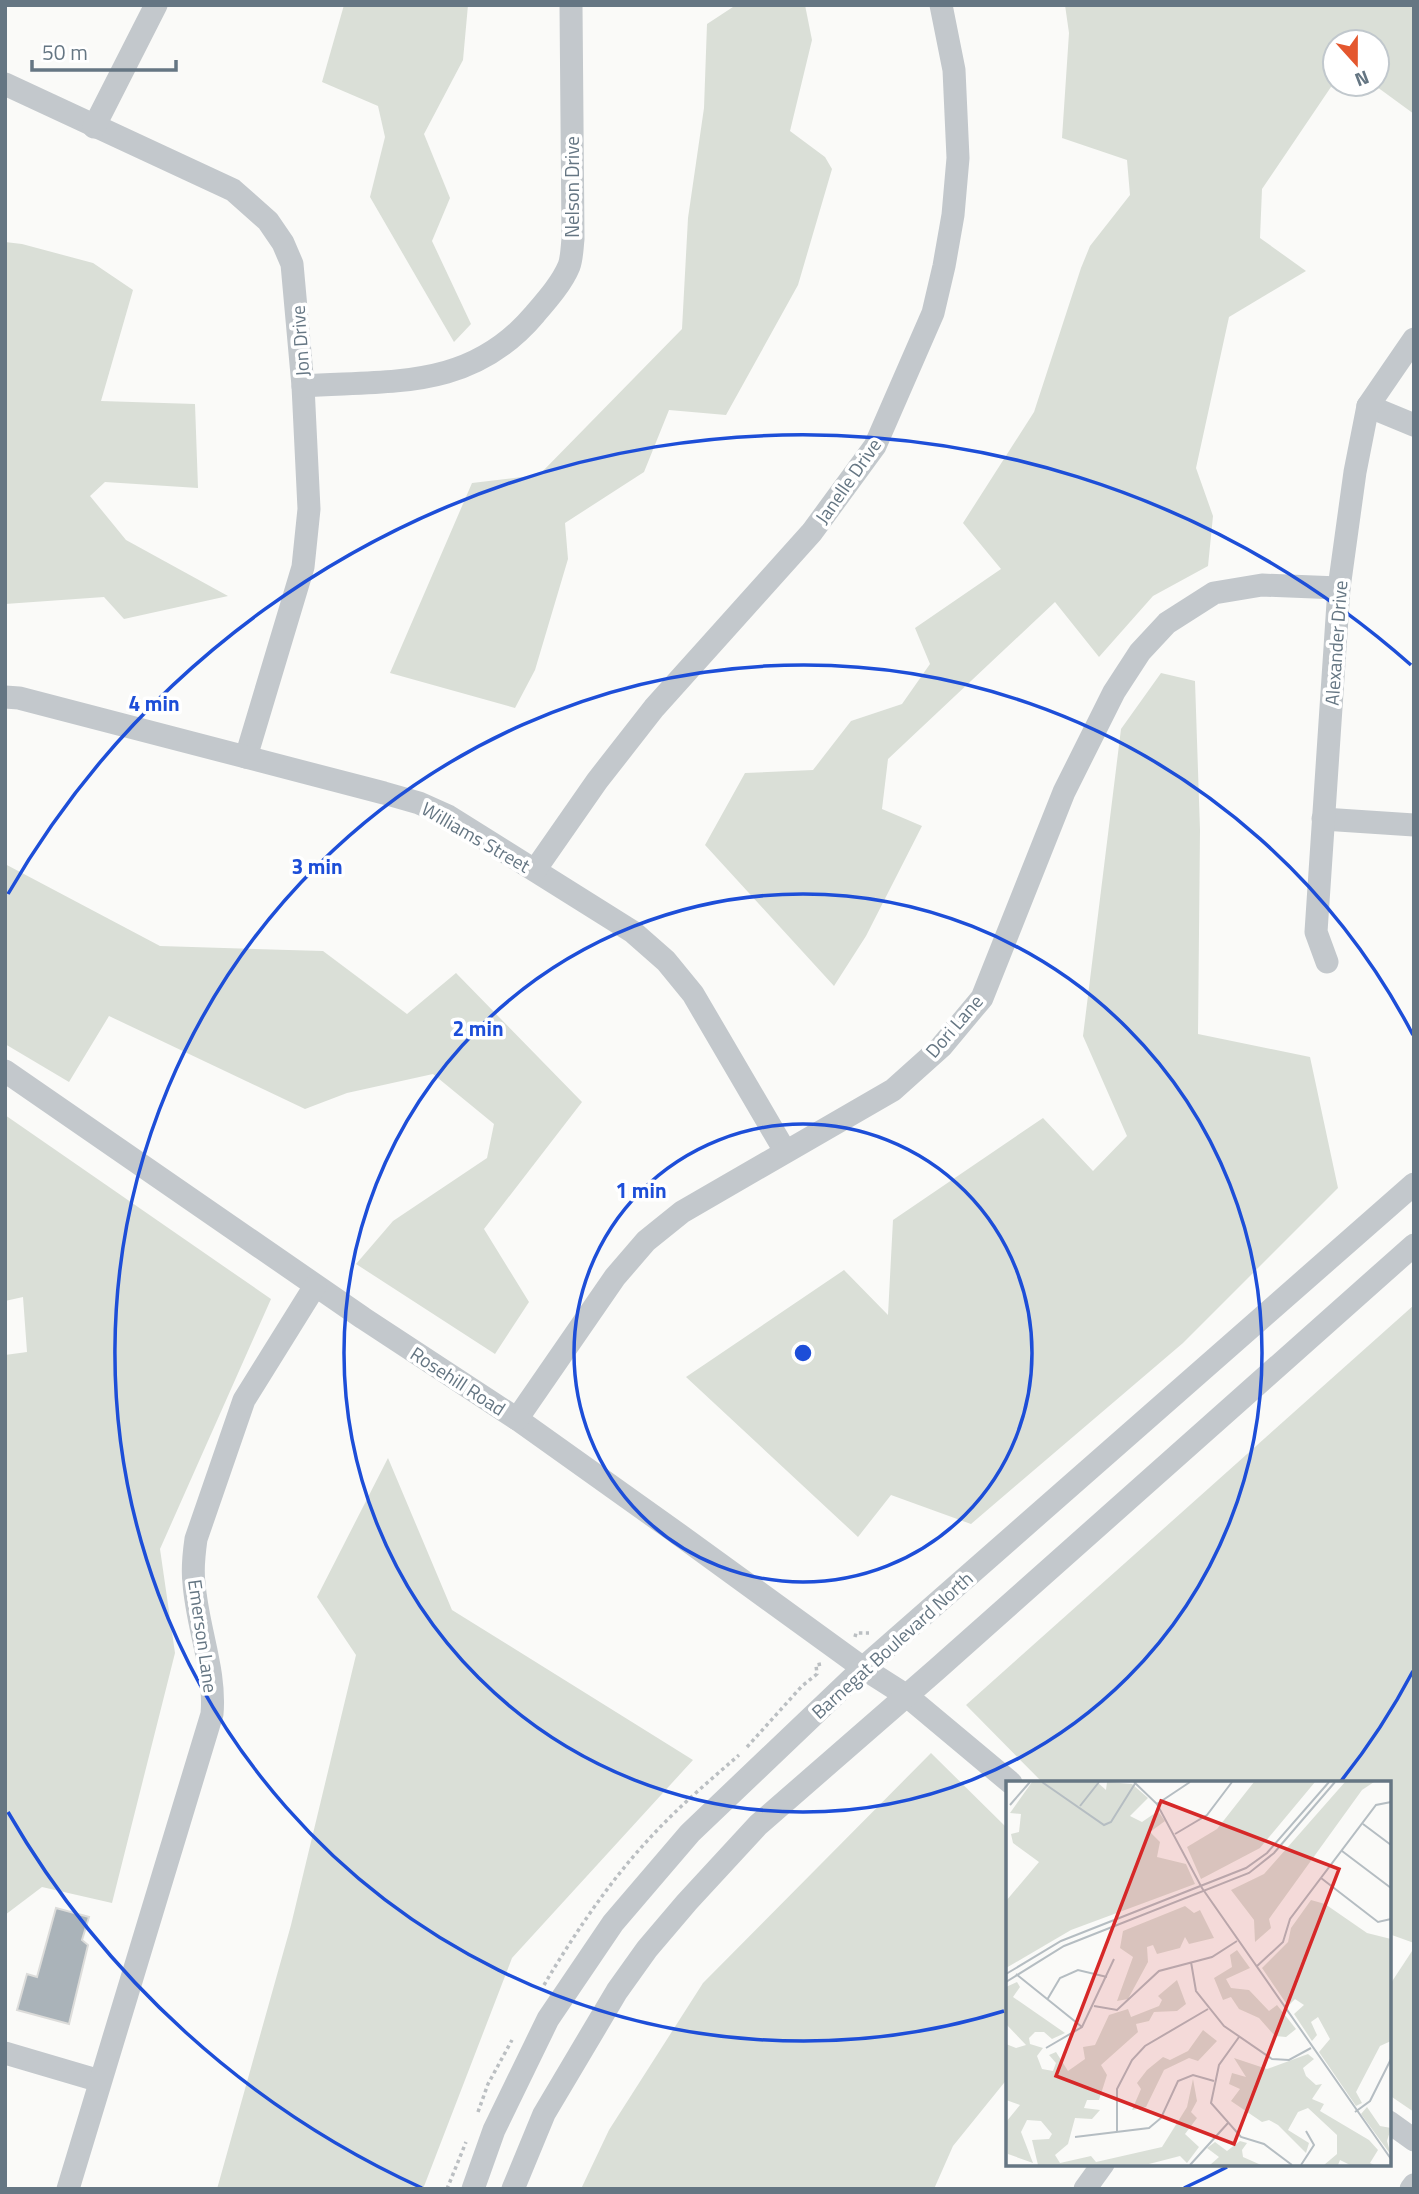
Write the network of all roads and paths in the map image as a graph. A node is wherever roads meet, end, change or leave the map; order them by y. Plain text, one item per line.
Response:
1 (156, 5) edge
2 (571, 5) edge
3 (941, 5) edge
4 (5, 84) edge
5 (94, 127) junction
6 (1414, 339) edge
7 (303, 386) junction
8 (1368, 406) junction
9 (1414, 425) edge
10 (1339, 588) junction
11 (5, 697) edge
12 (246, 757) junction
13 (1324, 819) junction
14 (1414, 825) edge
15 (535, 870) junction
16 (1327, 962) dead end
17 (5, 1071) edge
18 (785, 1151) junction
19 (1414, 1184) edge
20 (1414, 1245) edge
21 (315, 1286) junction
22 (517, 1419) junction
23 (825, 1664) dead end
24 (863, 1668) junction
25 (814, 1676) junction
26 (824, 1679) dead end
27 (802, 1686) dead end
28 (907, 1696) junction
29 (1009, 1781) edge
30 (5, 2053) edge
31 (100, 2081) junction
32 (1391, 2123) edge
33 (1414, 2140) edge
34 (1102, 2166) edge
35 (68, 2189) edge
36 (473, 2189) edge
37 (513, 2189) edge
38 (1085, 2189) edge

1 - 5 street
2 - 7 street, Nelson Drive
3 - 15 street, Janelle Drive
4 - 5 street, Jon Drive
5 - 7 street, Jon Drive
6 - 8 street, Alexander Drive
7 - 12 street, Jon Drive
8 - 9 street
8 - 10 street, Alexander Drive
10 - 13 street, Alexander Drive
10 - 18 street, Dori Lane
11 - 12 street, Williams Street
12 - 15 street, Williams Street
13 - 14 street
13 - 16 street, Alexander Drive
15 - 18 street, Williams Street
17 - 21 street, Rosehill Road
18 - 22 street, Dori Lane
19 - 24 street, Barnegat Boulevard North
20 - 28 street
21 - 22 street, Rosehill Road
21 - 31 street, Emerson Lane
22 - 24 street, Rosehill Road
23 - 25 path
24 - 28 street, Rosehill Road
24 - 36 street, Barnegat Boulevard North
25 - 26 path
25 - 27 path
28 - 29 street, Rosehill Road
28 - 37 street
30 - 31 street
31 - 35 street, Emerson Lane
32 - 33 street
34 - 38 street

